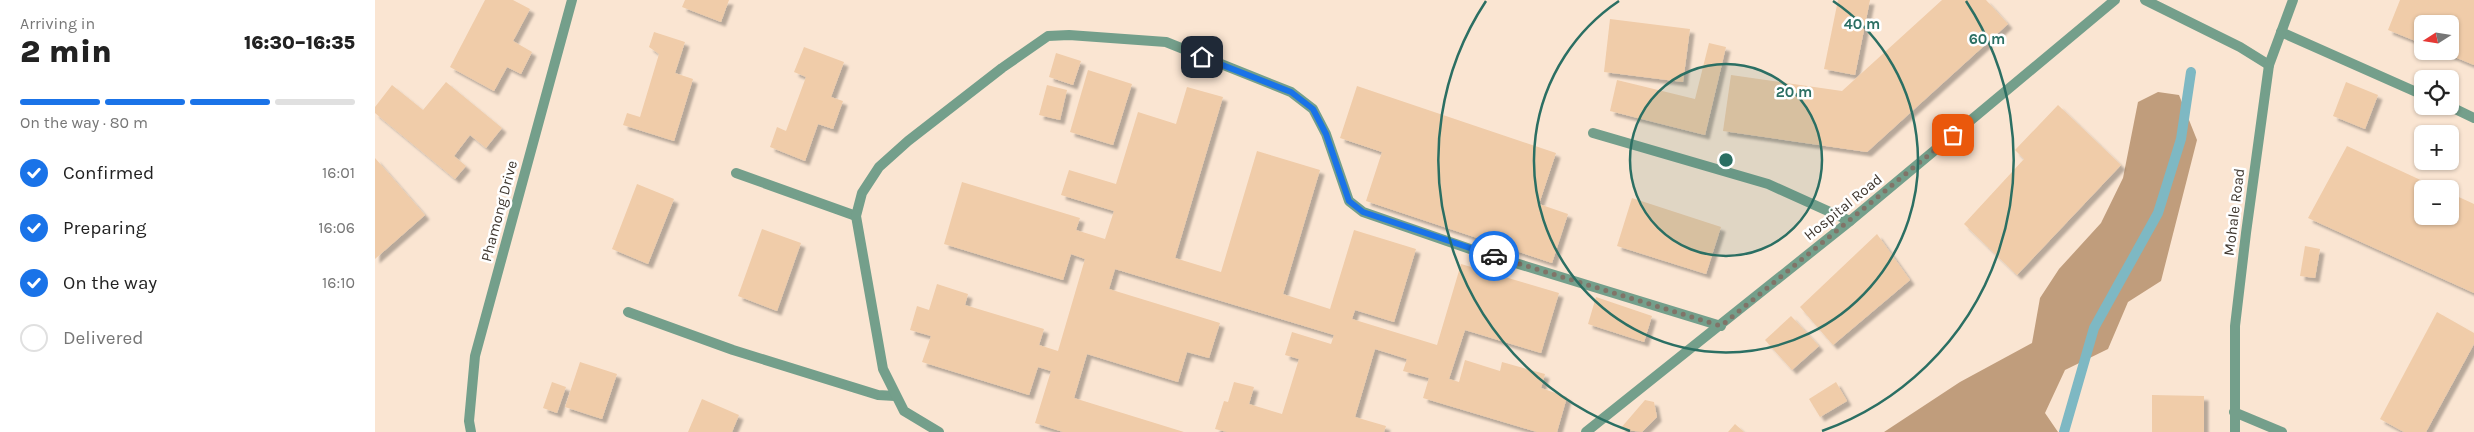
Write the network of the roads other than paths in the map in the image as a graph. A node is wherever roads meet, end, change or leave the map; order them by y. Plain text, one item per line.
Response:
1 (572, 0) edge
2 (2115, 0) edge
3 (2145, 0) edge
4 (2293, 0) edge
5 (2281, 32) junction
6 (2269, 65) junction
7 (2414, 91) edge
8 (2459, 111) edge
9 (2474, 118) edge
10 (1593, 133) dead end
11 (736, 172) dead end
12 (856, 216) junction
13 (1850, 222) junction
14 (628, 312) dead end
15 (1721, 326) junction
16 (895, 396) junction
17 (2234, 412) junction
18 (471, 432) edge
19 (939, 432) edge
20 (1586, 432) edge
21 (2235, 432) edge
22 (2282, 432) edge

1 - 18 street, Phamong Drive
2 - 13 street, Hospital Road
3 - 6 street
4 - 5 street, Mohale Road
5 - 6 street, Mohale Road
5 - 7 street
6 - 17 street, Mohale Road
8 - 9 street
10 - 13 street
11 - 12 street
12 - 15 street
12 - 16 street
13 - 15 street, Hospital Road
14 - 16 street
15 - 20 street, Hospital Road
16 - 19 street
17 - 21 street, Mohale Road
17 - 22 street

